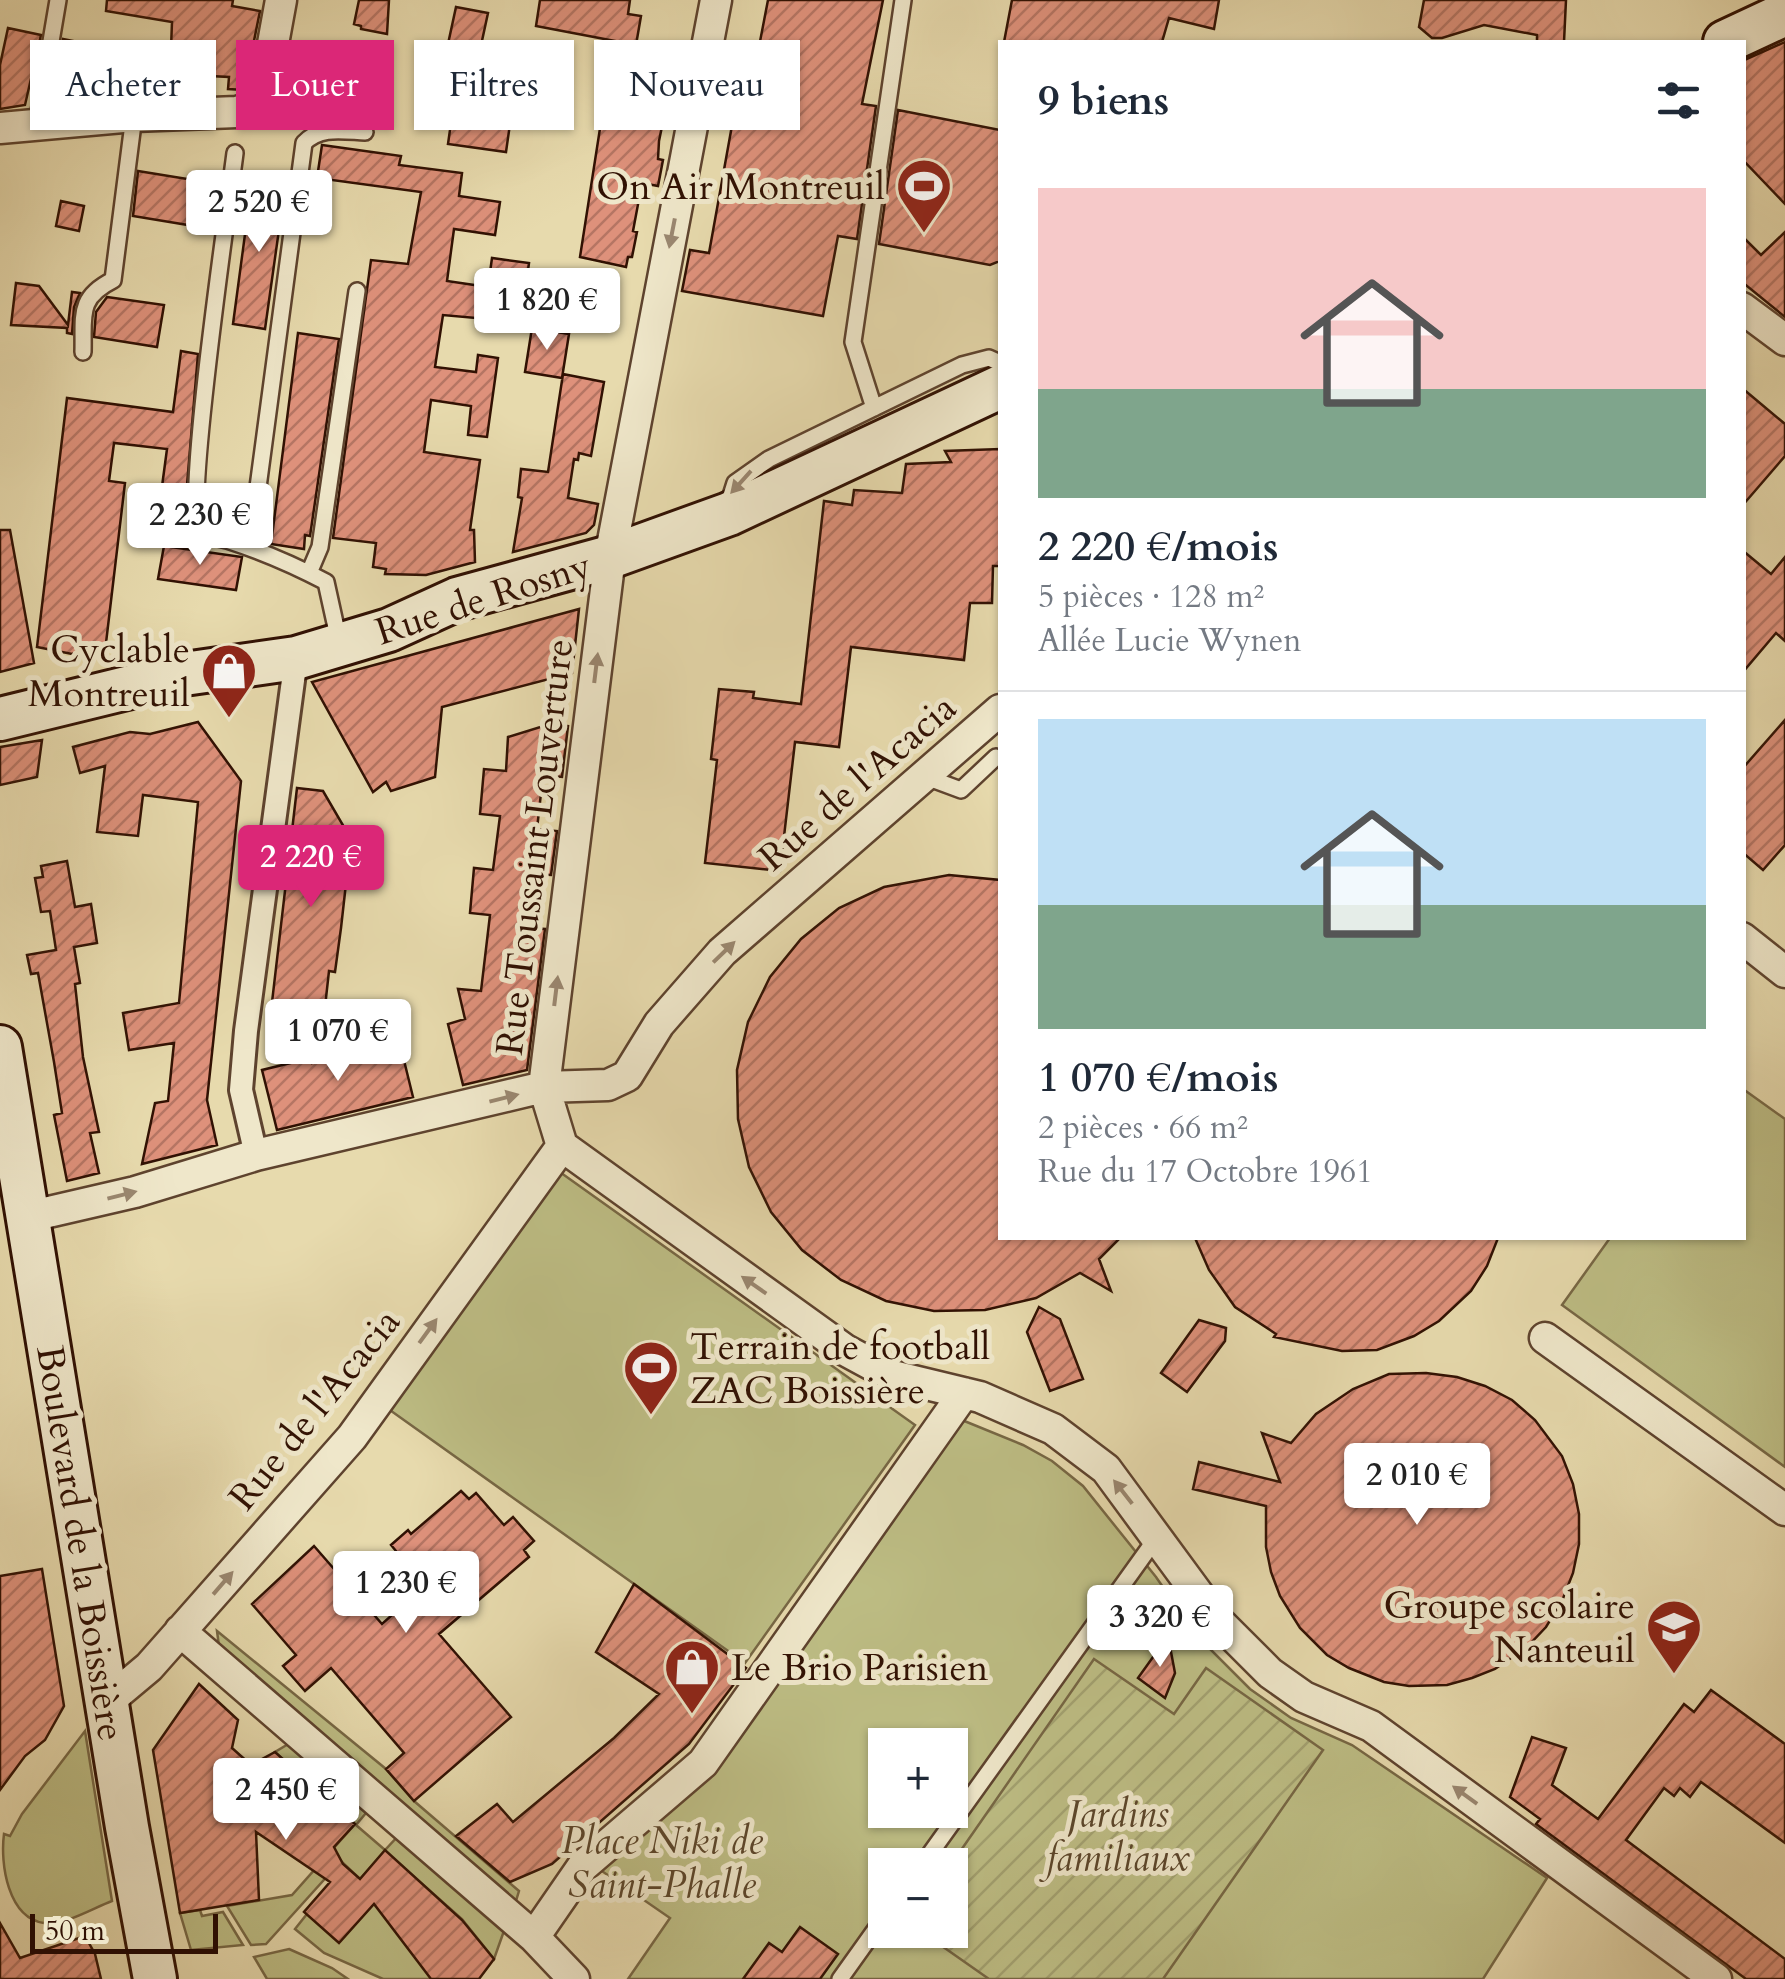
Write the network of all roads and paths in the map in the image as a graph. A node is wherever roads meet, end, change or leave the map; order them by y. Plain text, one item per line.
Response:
1 (58, 0) edge
2 (281, 0) edge
3 (716, 0) edge
4 (902, 0) edge
5 (1785, 14) edge
6 (51, 40) edge
7 (1730, 40) edge
8 (216, 113) edge
9 (30, 125) edge
10 (0, 128) edge
11 (132, 130) edge
12 (364, 132) dead end
13 (235, 153) dead end
14 (357, 291) dead end
15 (1746, 311) edge
16 (1785, 340) edge
17 (83, 352) dead end
18 (998, 363) edge
19 (998, 388) edge
20 (874, 408) junction
21 (729, 514) junction
22 (250, 548) junction
23 (610, 556) junction
24 (309, 573) junction
25 (340, 645) junction
26 (296, 658) junction
27 (998, 714) edge
28 (0, 718) edge
29 (996, 757) dead end
30 (926, 777) junction
31 (1746, 941) edge
32 (1785, 972) edge
33 (2, 1071) edge
34 (544, 1088) junction
35 (562, 1146) junction
36 (256, 1156) junction
37 (27, 1217) junction
38 (1545, 1338) dead end
39 (964, 1393) junction
40 (1785, 1510) edge
41 (1157, 1537) junction
42 (180, 1631) junction
43 (106, 1702) junction
44 (934, 1848) edge
45 (534, 1937) junction
46 (868, 1940) edge
47 (155, 1979) edge
48 (574, 1979) edge
49 (840, 1979) edge
50 (1716, 1979) edge

1 - 6 lane
2 - 8 street
3 -> 23 street, Rue Toussaint Louverture
4 - 20 lane
5 - 7 main road
9 - 10 street
11 - 17 lane
12 - 22 lane
13 - 22 lane
14 - 24 lane
15 - 16 street
18 - 20 lane
19 - 21 main road, Rue de Rosny
20 -> 21 lane
21 - 23 main road, Rue de Rosny
22 - 24 lane
23 - 25 main road, Rue de Rosny
34 -> 23 street, Rue Toussaint Louverture
24 - 25 lane
25 - 26 main road, Rue de Rosny
26 - 28 main road, Rue de Rosny
26 - 36 street
27 - 30 street, Rue de l'Acacia
29 - 30 lane
34 -> 30 street, Rue de l'Acacia
31 - 32 street
33 - 37 main road, Boulevard de la Boissière
34 - 35 street
36 -> 34 street, Rue de l'Acacia
39 -> 35 street
42 -> 35 street, Rue de l'Acacia
37 -> 36 street, Rue de l'Acacia
37 - 43 main road, Boulevard de la Boissière
38 - 40 street
41 -> 39 street
39 - 45 street
41 - 44 lane
50 -> 41 street
42 - 43 street, Rue de l'Acacia
42 - 45 street
43 - 47 main road, Boulevard de la Boissière
45 - 48 street
46 - 49 lane

